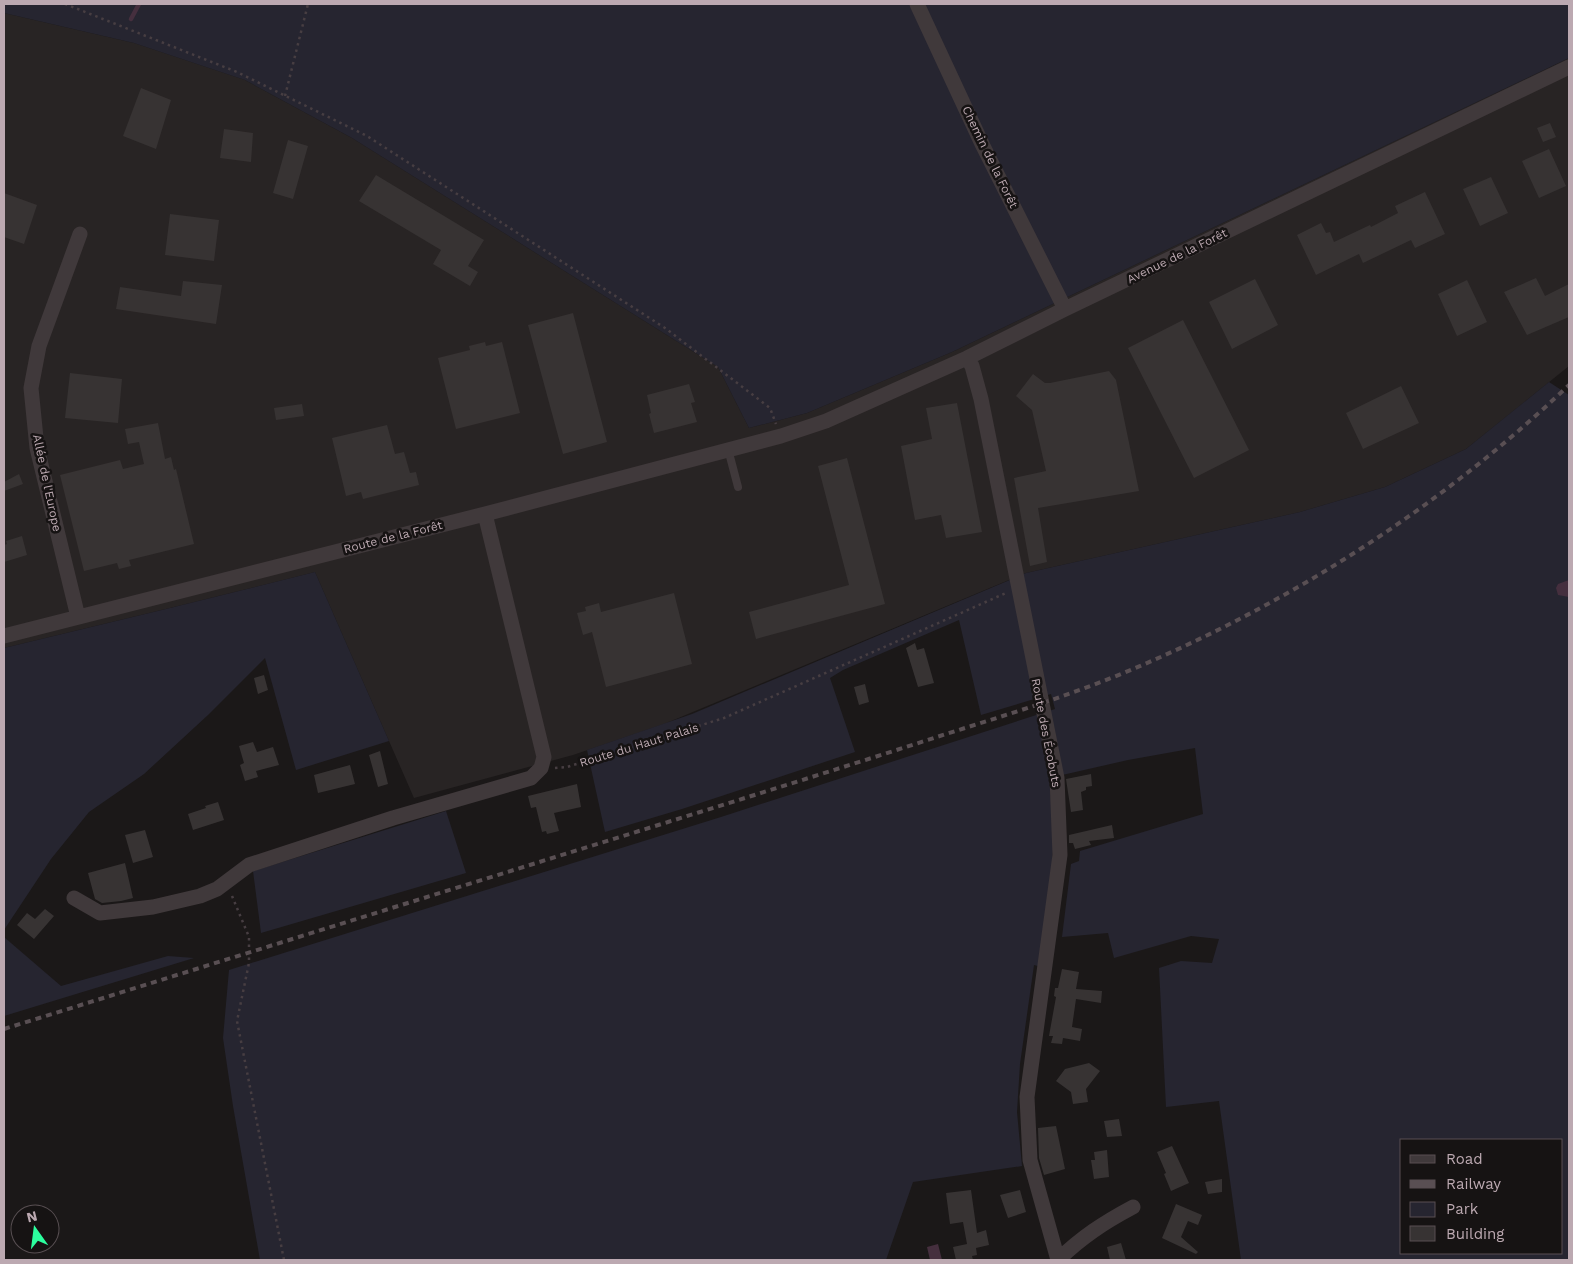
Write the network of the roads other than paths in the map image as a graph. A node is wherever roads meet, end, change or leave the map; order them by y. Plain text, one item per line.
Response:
1 (917, 4) edge
2 (1569, 67) edge
3 (80, 234) dead end
4 (1065, 309) junction
5 (968, 358) junction
6 (781, 436) joint
7 (728, 450) junction
8 (738, 487) dead end
9 (485, 514) junction
10 (78, 618) junction
11 (4, 636) edge
12 (74, 898) dead end
13 (1133, 1207) dead end
14 (1058, 1260) edge

1 - 4 street, Chemin de la Forêt
2 - 4 street, Avenue de la Forêt
3 - 10 street, Allée de l'Europe
4 - 5 street, Avenue de la Forêt
5 - 6 street, Avenue de la Forêt
5 - 14 street, Route des Écobuts
6 - 7 street, Route de la Forêt
7 - 8 lane
7 - 9 street, Route de la Forêt
9 - 10 street, Route de la Forêt
9 - 12 street
10 - 11 street, Route de la Forêt
13 - 14 street, Route des Écobuts

